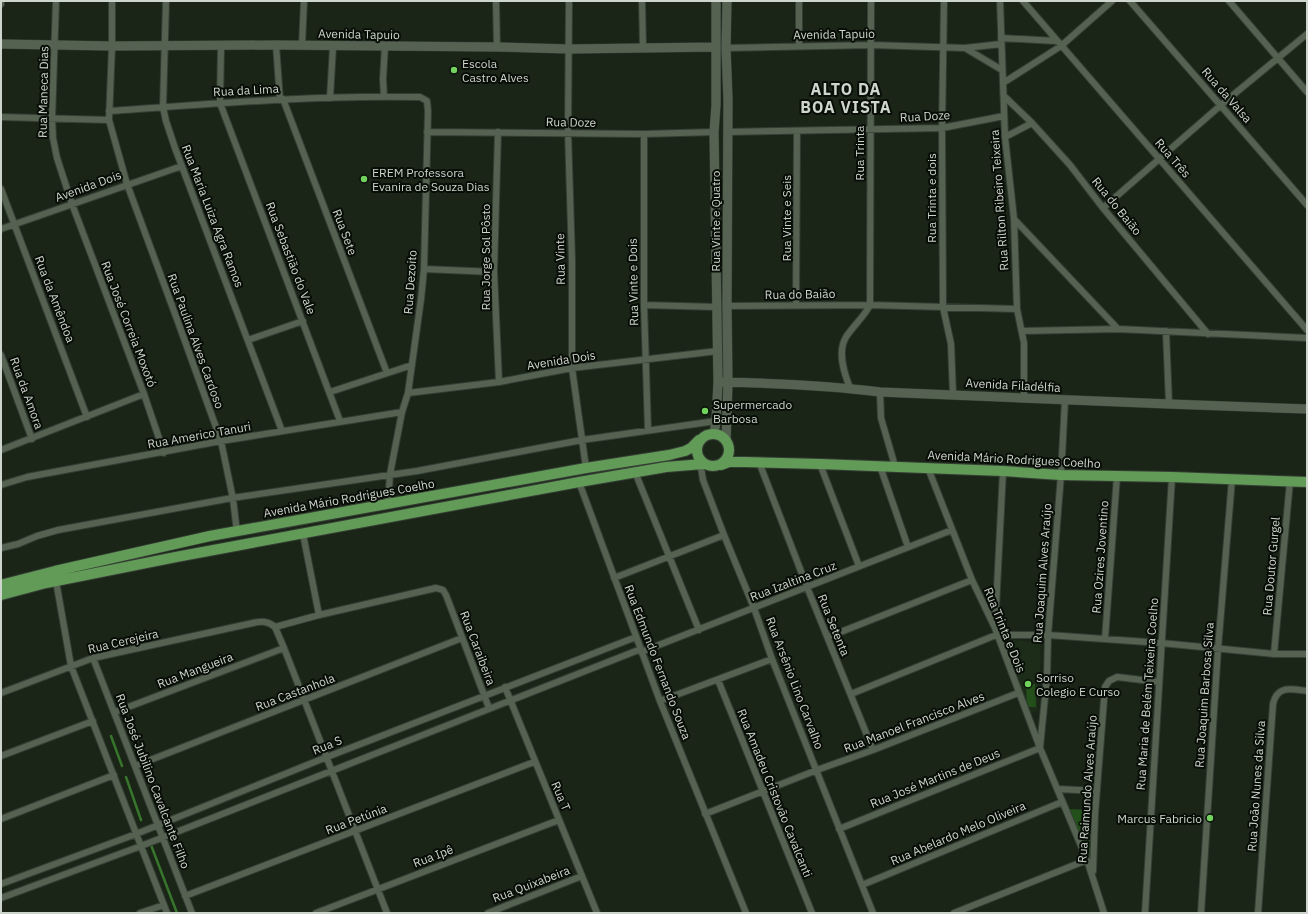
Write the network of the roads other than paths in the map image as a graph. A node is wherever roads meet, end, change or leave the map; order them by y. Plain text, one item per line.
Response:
1 (1, 1) edge
2 (56, 1) edge
3 (112, 1) edge
4 (166, 1) edge
5 (304, 1) edge
6 (496, 1) edge
7 (569, 1) edge
8 (642, 1) edge
9 (716, 1) edge
10 (727, 1) edge
11 (799, 1) edge
12 (871, 1) edge
13 (944, 1) edge
14 (1000, 1) edge
15 (1023, 1) edge
16 (1112, 1) edge
17 (1130, 1) edge
18 (1229, 1) edge
19 (1, 4) edge
20 (727, 31) junction
21 (716, 32) junction
22 (1307, 34) edge
23 (1001, 41) junction
24 (1056, 41) junction
25 (1, 44) edge
26 (55, 45) junction
27 (276, 45) junction
28 (302, 45) junction
29 (872, 45) junction
30 (112, 46) junction
31 (164, 46) junction
32 (220, 46) junction
33 (333, 46) junction
34 (385, 46) junction
35 (716, 46) junction
36 (799, 46) junction
37 (1061, 46) junction
38 (497, 47) junction
39 (943, 47) junction
40 (642, 48) junction
41 (726, 48) junction
42 (965, 48) junction
43 (569, 49) junction
44 (1279, 58) junction
45 (1002, 70) junction
46 (1003, 83) junction
47 (1307, 92) edge
48 (1004, 96) junction
49 (384, 97) junction
50 (330, 98) junction
51 (281, 99) junction
52 (220, 103) junction
53 (1221, 105) junction
54 (163, 107) junction
55 (109, 111) junction
56 (1004, 116) junction
57 (1, 118) edge
58 (52, 119) junction
59 (109, 120) junction
60 (1032, 123) junction
61 (942, 128) junction
62 (870, 129) junction
63 (797, 130) junction
64 (427, 132) junction
65 (498, 132) junction
66 (568, 132) junction
67 (714, 132) junction
68 (727, 132) junction
69 (644, 134) junction
70 (1005, 137) junction
71 (1159, 159) junction
72 (182, 166) junction
73 (127, 184) junction
74 (1, 189) edge
75 (72, 204) junction
76 (1307, 205) edge
77 (1103, 208) junction
78 (1014, 219) junction
79 (15, 223) junction
80 (1, 229) edge
81 (424, 269) junction
82 (494, 272) junction
83 (644, 305) junction
84 (796, 305) junction
85 (870, 305) junction
86 (727, 306) junction
87 (716, 308) junction
88 (943, 308) junction
89 (1017, 309) junction
90 (303, 321) junction
91 (1118, 328) junction
92 (1307, 330) edge
93 (1166, 331) junction
94 (1022, 332) junction
95 (1208, 334) junction
96 (1307, 338) edge
97 (248, 340) junction
98 (718, 351) junction
99 (1, 355) edge
100 (646, 360) junction
101 (412, 365) junction
102 (572, 368) junction
103 (387, 373) junction
104 (499, 382) junction
105 (718, 382) junction
106 (728, 383) junction
107 (850, 388) junction
108 (330, 392) junction
109 (880, 392) junction
110 (408, 393) junction
111 (144, 394) junction
112 (953, 394) junction
113 (1024, 398) junction
114 (1065, 400) junction
115 (1169, 404) junction
116 (1307, 408) edge
117 (402, 412) junction
118 (87, 417) junction
119 (340, 421) junction
120 (716, 421) junction
121 (648, 430) junction
122 (282, 431) junction
123 (714, 434) junction
124 (32, 439) junction
125 (582, 440) junction
126 (699, 440) junction
127 (221, 441) junction
128 (726, 441) junction
129 (1, 450) edge
130 (164, 452) junction
131 (759, 462) junction
132 (701, 463) junction
133 (820, 464) junction
134 (720, 465) junction
135 (880, 466) junction
136 (895, 466) junction
137 (586, 468) junction
138 (928, 468) junction
139 (1003, 471) junction
140 (635, 472) junction
141 (390, 474) junction
142 (1061, 475) junction
143 (1117, 476) junction
144 (1172, 477) junction
145 (1232, 479) junction
146 (1290, 481) junction
147 (579, 482) junction
148 (1307, 482) edge
149 (1, 485) edge
150 (232, 498) junction
151 (388, 504) junction
152 (952, 530) junction
153 (238, 532) junction
154 (303, 534) junction
155 (724, 534) junction
156 (908, 547) junction
157 (1, 548) edge
158 (669, 556) junction
159 (859, 566) junction
160 (614, 578) junction
161 (972, 580) junction
162 (56, 581) junction
163 (1, 585) edge
164 (807, 587) junction
165 (1, 596) edge
166 (754, 608) junction
167 (319, 615) junction
168 (275, 627) junction
169 (699, 630) junction
170 (995, 631) junction
171 (1048, 635) junction
172 (636, 637) junction
173 (828, 637) junction
174 (462, 638) junction
175 (1105, 639) junction
176 (1161, 643) junction
177 (284, 648) junction
178 (1218, 649) junction
179 (641, 651) junction
180 (1274, 654) junction
181 (1307, 654) edge
182 (93, 658) junction
183 (772, 659) junction
184 (71, 666) junction
185 (718, 680) junction
186 (1159, 682) junction
187 (504, 688) junction
188 (1307, 691) edge
189 (1018, 693) junction
190 (1, 694) edge
191 (851, 694) junction
192 (485, 695) junction
193 (304, 700) junction
194 (509, 701) junction
195 (660, 701) junction
196 (489, 708) junction
197 (114, 712) junction
198 (92, 721) junction
199 (1040, 748) junction
200 (873, 750) junction
201 (1, 756) edge
202 (327, 757) junction
203 (534, 762) junction
204 (135, 766) junction
205 (332, 770) junction
206 (817, 770) junction
207 (114, 775) junction
208 (1058, 789) junction
209 (762, 791) junction
210 (1096, 791) junction
211 (1062, 802) junction
212 (706, 814) junction
213 (1, 819) edge
214 (559, 820) junction
215 (158, 825) junction
216 (839, 829) junction
217 (356, 831) junction
218 (136, 834) junction
219 (162, 837) junction
220 (141, 846) junction
221 (1087, 860) junction
222 (582, 876) junction
223 (1092, 878) junction
224 (1, 884) edge
225 (862, 885) junction
226 (378, 889) junction
227 (185, 896) junction
228 (1, 898) edge
229 (164, 904) junction
230 (140, 913) edge
231 (167, 913) edge
232 (192, 913) edge
233 (316, 913) edge
234 (387, 913) edge
235 (488, 913) edge
236 (597, 913) edge
237 (746, 913) edge
238 (812, 913) edge
239 (873, 913) edge
240 (954, 913) edge
241 (1104, 913) edge
242 (1144, 913) edge
243 (1201, 913) edge
244 (1258, 913) edge

1 - 19 street
2 - 26 street, Rua Maneca Dias
3 - 30 street, Rua Paulina Alves Cardoso
4 - 31 street, Rua Maria Luiza Agra Ramos
5 - 28 street
6 - 38 street
7 - 43 street
8 - 40 street
9 - 21 street, Rua Vinte e Quatro
10 - 20 street, Rua Vinte e Quatro
11 - 36 street
12 - 29 street, Rua Trinta
13 - 39 street, Rua Trinta e dois
14 - 23 street, Rua Rilton Ribeiro Teixeira
15 - 24 street, Rua Três
16 - 37 street
17 - 53 street, Rua da Valsa
18 - 44 street
20 - 21 street
20 - 41 street, Rua Vinte e Quatro
21 - 35 street, Rua Vinte e Quatro
22 - 44 street
23 - 24 street, Avenida Tapuio
23 - 42 street, Avenida Tapuio
23 - 45 street, Rua Rilton Ribeiro Teixeira
24 - 37 street, Rua Três
25 - 26 street, Avenida Tapuio
26 - 30 street, Avenida Tapuio
26 - 58 street, Rua Maneca Dias
27 - 28 street, Avenida Tapuio
27 - 32 street, Avenida Tapuio
27 - 51 street, Rua Sete
28 - 33 street, Avenida Tapuio
29 - 36 street, Avenida Tapuio
29 - 39 street, Avenida Tapuio
29 - 62 street, Rua Trinta
30 - 31 street, Avenida Tapuio
30 - 55 street, Rua Paulina Alves Cardoso
31 - 32 street, Avenida Tapuio
31 - 54 street, Rua Maria Luiza Agra Ramos
32 - 52 street
33 - 34 street, Avenida Tapuio
33 - 50 street
34 - 38 street, Avenida Tapuio
34 - 49 street
35 - 40 street, Avenida Tapuio
35 - 67 street, Rua Vinte e Quatro
36 - 41 street, Avenida Tapuio
37 - 46 street
37 - 71 street, Rua Três
38 - 43 street, Avenida Tapuio
39 - 42 street, Avenida Tapuio
39 - 61 street, Rua Trinta e dois
40 - 43 street, Avenida Tapuio
41 - 68 street, Rua Vinte e Quatro
42 - 45 street
43 - 66 street, Rua Vinte
44 - 47 street
44 - 53 street
45 - 46 street, Rua Rilton Ribeiro Teixeira
46 - 48 street, Rua Rilton Ribeiro Teixeira
48 - 56 street, Rua Rilton Ribeiro Teixeira
48 - 60 street, Rua do Baião
49 - 50 street, Rua da Lima
49 - 64 street, Rua Dezoito
50 - 51 street, Rua da Lima
51 - 52 street, Rua da Lima
51 - 103 street, Rua Sete
52 - 54 street, Rua da Lima
52 - 90 street, Rua Sebastião do Vale
53 - 71 street
53 - 76 street, Rua da Valsa
54 - 55 street, Rua da Lima
54 - 72 street, Rua Maria Luiza Agra Ramos
55 - 59 street, Rua Paulina Alves Cardoso
56 - 61 street, Rua Doze
56 - 70 street, Rua Rilton Ribeiro Teixeira
57 - 58 street
58 - 59 street
58 - 75 street, Rua Maneca Dias
59 - 73 street, Rua Paulina Alves Cardoso
60 - 70 street
60 - 77 street, Rua do Baião
61 - 62 street, Rua Doze
61 - 88 street, Rua Trinta e dois
62 - 63 street, Rua Doze
62 - 85 street, Rua Trinta
63 - 68 street, Rua Doze
63 - 84 street, Rua Vinte e Seis
64 - 65 street, Rua Doze
64 - 81 street, Rua Dezoito
65 - 66 street, Rua Doze
65 - 82 street, Rua Jorge Sol Pôsto
66 - 69 street, Rua Doze
66 - 102 street, Rua Vinte
67 - 69 street, Rua Doze
67 - 87 street, Rua Vinte e Quatro
68 - 86 street, Rua Vinte e Quatro
69 - 83 street, Rua Vinte e Dois
70 - 78 street, Rua Rilton Ribeiro Teixeira
71 - 77 street
71 - 92 street, Rua Três
72 - 73 street, Avenida Dois
72 - 97 street, Rua Maria Luiza Agra Ramos
73 - 75 street, Avenida Dois
73 - 127 street, Rua Paulina Alves Cardoso
74 - 79 street, Rua da Amêndoa
75 - 79 street, Avenida Dois
75 - 111 street, Rua José Correia Moxotó
77 - 95 street, Rua do Baião
78 - 89 street, Rua Rilton Ribeiro Teixeira
78 - 91 street
79 - 80 street, Avenida Dois
79 - 118 street, Rua da Amêndoa
81 - 82 street
81 - 101 street, Rua Dezoito
82 - 104 street, Rua Jorge Sol Pôsto
83 - 87 street
83 - 100 street, Rua Vinte e Dois
84 - 85 street, Rua do Baião
84 - 86 street, Rua do Baião
85 - 88 street, Rua do Baião
85 - 107 street
86 - 106 street, Rua Vinte e Quatro
87 - 98 street, Rua Vinte e Quatro
88 - 89 street, Rua do Baião
88 - 112 street, Rua Trinta e dois
89 - 94 street, Rua Rilton Ribeiro Teixeira
90 - 97 street
90 - 108 street, Rua Sebastião do Vale
91 - 93 street
91 - 94 street
93 - 95 street
93 - 115 street
94 - 113 street, Rua Rilton Ribeiro Teixeira
95 - 96 street
97 - 122 street, Rua Maria Luiza Agra Ramos
98 - 100 street, Avenida Dois
98 - 105 street, Rua Vinte e Quatro
99 - 124 street, Rua da Amora
100 - 102 street, Avenida Dois
100 - 121 street, Rua Vinte e Dois
101 - 103 street
101 - 110 street, Rua Dezoito
102 - 104 street, Avenida Dois
102 - 125 street, Rua Vinte
103 - 108 street
104 - 110 street, Avenida Dois
105 - 106 street, Avenida Filadélfia
105 - 120 street, Rua Vinte e Quatro
106 - 107 street, Avenida Filadélfia
106 - 128 street, Rua Vinte e Quatro
107 - 109 street, Avenida Filadélfia
108 - 119 street, Rua Sebastião do Vale
109 - 112 street, Avenida Filadélfia
109 - 136 street
110 - 117 street, Rua Dezoito
111 - 118 street
111 - 130 street, Rua José Correia Moxotó
112 - 113 street, Avenida Filadélfia
113 - 114 street, Avenida Filadélfia
114 - 115 street, Avenida Filadélfia
114 - 142 street, Rua Joaquim Alves Araújo
115 - 116 street, Avenida Filadélfia
117 - 119 street, Rua Americo Tanuri
117 - 141 street, Rua Dezoito
118 - 124 street
119 - 122 street, Rua Americo Tanuri
120 - 121 street
120 - 123 street, Rua Vinte e Quatro
121 - 125 street
122 - 127 street, Rua Americo Tanuri
123 - 126 main road
123 - 128 main road
124 - 129 street
125 - 137 street, Rua Vinte
125 - 141 street
126 - 132 main road
126 - 137 main road, Avenida Mário Rodrigues Coelho
127 - 130 street, Rua Americo Tanuri
127 - 150 street, Rua Paulina Alves Cardoso
128 - 134 main road
130 - 149 street, Rua Americo Tanuri
131 - 133 main road, Avenida Mário Rodrigues Coelho
131 - 134 main road, Avenida Mário Rodrigues Coelho
131 - 164 street, Rua Setenta
132 - 134 main road
132 - 140 main road
132 - 155 street, Rua Arsênio Lino Carvalho
133 - 135 main road, Avenida Mário Rodrigues Coelho
133 - 159 street
135 - 136 main road, Avenida Mário Rodrigues Coelho
135 - 156 street
136 - 138 main road, Avenida Mário Rodrigues Coelho
137 - 151 main road, Avenida Mário Rodrigues Coelho
138 - 139 main road, Avenida Mário Rodrigues Coelho
138 - 152 street, Rua Trinta e Dois
139 - 142 main road, Avenida Mário Rodrigues Coelho
139 - 170 street
140 - 147 main road
140 - 158 street
141 - 150 street
141 - 151 street, Rua Dezoito
142 - 143 main road, Avenida Mário Rodrigues Coelho
142 - 171 street, Rua Joaquim Alves Araújo
143 - 144 main road, Avenida Mário Rodrigues Coelho
143 - 175 street, Rua Ozires Joventino
144 - 145 main road, Avenida Mário Rodrigues Coelho
144 - 176 street, Rua Maria de Belém Teixeira Coelho
145 - 146 main road, Avenida Mário Rodrigues Coelho
145 - 178 street, Rua Joaquim Barbosa Silva
146 - 148 main road, Avenida Mário Rodrigues Coelho
146 - 180 street, Rua Doutor Gurgel
147 - 154 main road
147 - 160 street, Rua Edmundo Fernando Souza
150 - 153 street, Rua Paulina Alves Cardoso
150 - 157 street
151 - 153 main road, Avenida Mário Rodrigues Coelho
152 - 156 street, Rua Izaltina Cruz
152 - 161 street, Rua Trinta e Dois
153 - 163 main road, Avenida Mário Rodrigues Coelho
154 - 162 main road
154 - 167 street
155 - 158 street
155 - 166 street, Rua Arsênio Lino Carvalho
156 - 159 street, Rua Izaltina Cruz
158 - 160 street
158 - 169 street
159 - 164 street, Rua Izaltina Cruz
160 - 172 street, Rua Edmundo Fernando Souza
161 - 170 street, Rua Trinta e Dois
161 - 173 street
162 - 165 main road
162 - 184 street
164 - 166 street, Rua Izaltina Cruz
164 - 173 street, Rua Setenta
166 - 169 street, Rua Izaltina Cruz
166 - 183 street, Rua Arsênio Lino Carvalho
167 - 168 street
167 - 174 street, Rua Caraibeira
168 - 177 street
168 - 182 street, Rua Cerejeira
169 - 179 street, Rua Izaltina Cruz
170 - 171 street
170 - 189 street, Rua Trinta e Dois
170 - 191 street
171 - 175 street
171 - 199 street, Rua Joaquim Alves Araújo
172 - 179 street, Rua Edmundo Fernando Souza
172 - 187 street, Rua S
173 - 191 street, Rua Setenta
174 - 192 street, Rua Caraibeira
174 - 193 street, Rua Castanhola
175 - 176 street
176 - 178 street
176 - 186 street, Rua Maria de Belém Teixeira Coelho
177 - 193 street
177 - 197 street, Rua Mangueira
178 - 180 street
178 - 243 street, Rua Joaquim Barbosa Silva
179 - 194 street, Rua Izaltina Cruz
179 - 195 street, Rua Edmundo Fernando Souza
180 - 181 street
182 - 184 street, Rua Cerejeira
182 - 197 street, Rua José Jubilino Cavalcante Filho
183 - 185 street
183 - 206 street, Rua Arsênio Lino Carvalho
184 - 190 street, Rua Cerejeira
184 - 198 street
185 - 195 street
185 - 209 street, Rua Amadeu Cristovão Cavalcanti
186 - 210 street, Rua Raimundo Alves Araújo
186 - 242 street, Rua Maria de Belém Teixeira Coelho
187 - 192 street, Rua S
187 - 194 street, Rua T
188 - 244 street, Rua João Nunes da Silva
189 - 199 street, Rua Trinta e Dois
189 - 200 street, Rua Manoel Francisco Alves
191 - 200 street, Rua Setenta
192 - 196 street, Rua Caraibeira
192 - 202 street, Rua S
193 - 202 street
193 - 204 street, Rua Castanhola
194 - 196 street, Rua S
194 - 203 street, Rua T
195 - 212 street, Rua Edmundo Fernando Souza
196 - 205 street, Rua S
197 - 204 street, Rua José Jubilino Cavalcante Filho
198 - 201 street
198 - 207 street
199 - 208 street, Rua Trinta e Dois
199 - 216 street, Rua José Martins de Deus
200 - 206 street, Rua Manoel Francisco Alves
202 - 205 street
202 - 215 street, Rua S
203 - 214 street, Rua T
203 - 217 street, Rua Petúnia
204 - 215 street, Rua José Jubilino Cavalcante Filho
205 - 217 street
205 - 219 street, Rua S
206 - 209 street, Rua Manoel Francisco Alves
206 - 216 street, Rua Arsênio Lino Carvalho
207 - 213 street
207 - 218 street
208 - 210 street
208 - 211 street, Rua Trinta e Dois
209 - 212 street, Rua Manoel Francisco Alves
209 - 238 street, Rua Amadeu Cristovão Cavalcanti
210 - 223 street, Rua Raimundo Alves Araújo
211 - 221 street, Rua Trinta e Dois
211 - 225 street, Rua Abelardo Melo Oliveira
212 - 237 street, Rua Edmundo Fernando Souza
214 - 222 street, Rua T
214 - 226 street, Rua Ipê
215 - 218 street, Rua S
215 - 219 street, Rua José Jubilino Cavalcante Filho
216 - 225 street, Rua Arsênio Lino Carvalho
217 - 226 street
217 - 227 street, Rua Petúnia
218 - 220 street
218 - 224 street, Rua S
219 - 220 street, Rua S
219 - 227 street, Rua José Jubilino Cavalcante Filho
220 - 228 street, Rua S
220 - 229 street
221 - 223 street, Rua Trinta e Dois
221 - 240 street
222 - 235 street, Rua Quixabeira
222 - 236 street, Rua T
223 - 241 street, Rua Trinta e Dois
225 - 239 street, Rua Arsênio Lino Carvalho
226 - 233 street, Rua Ipê
226 - 234 street
227 - 232 street, Rua José Jubilino Cavalcante Filho
229 - 230 street
229 - 231 street

